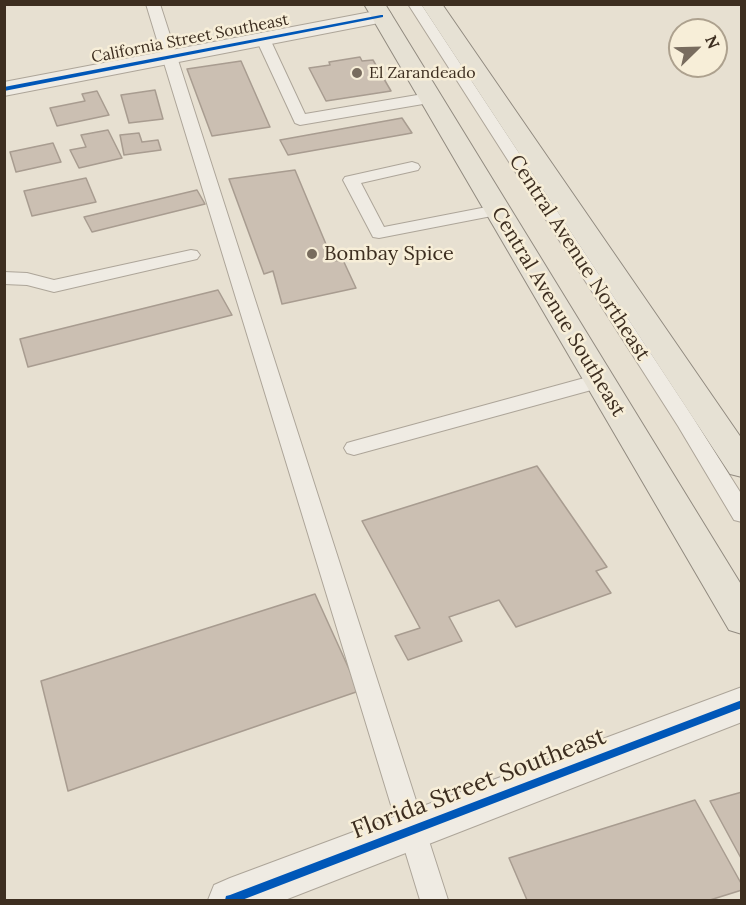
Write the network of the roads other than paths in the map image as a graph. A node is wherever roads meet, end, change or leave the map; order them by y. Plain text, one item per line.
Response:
1 (153, 4) edge
2 (414, 4) edge
3 (431, 4) edge
4 (377, 10) edge
5 (263, 39) junction
6 (170, 57) junction
7 (4, 89) edge
8 (429, 98) junction
9 (412, 167) dead end
10 (497, 210) junction
11 (191, 255) dead end
12 (4, 278) edge
13 (599, 381) junction
14 (354, 447) dead end
15 (741, 465) edge
16 (741, 514) edge
17 (741, 619) edge
18 (741, 704) edge
19 (411, 831) junction
20 (230, 900) edge
21 (434, 900) edge

1 - 6 lane
2 - 16 lane, Central Avenue Northeast
3 - 15 main road, Central Avenue Northeast
4 - 5 street, California Street Southeast
4 - 8 main road, Central Avenue Southeast
5 - 6 street, California Street Southeast
5 - 8 lane
6 - 7 street, California Street Southeast
6 - 19 lane
8 - 10 main road, Central Avenue Southeast
9 - 10 lane
10 - 13 main road, Central Avenue Southeast
11 - 12 lane
13 - 14 lane
13 - 17 main road, Central Avenue Southeast
18 - 19 street, Florida Street Southeast
19 - 20 street, Florida Street Southeast
19 - 21 lane

